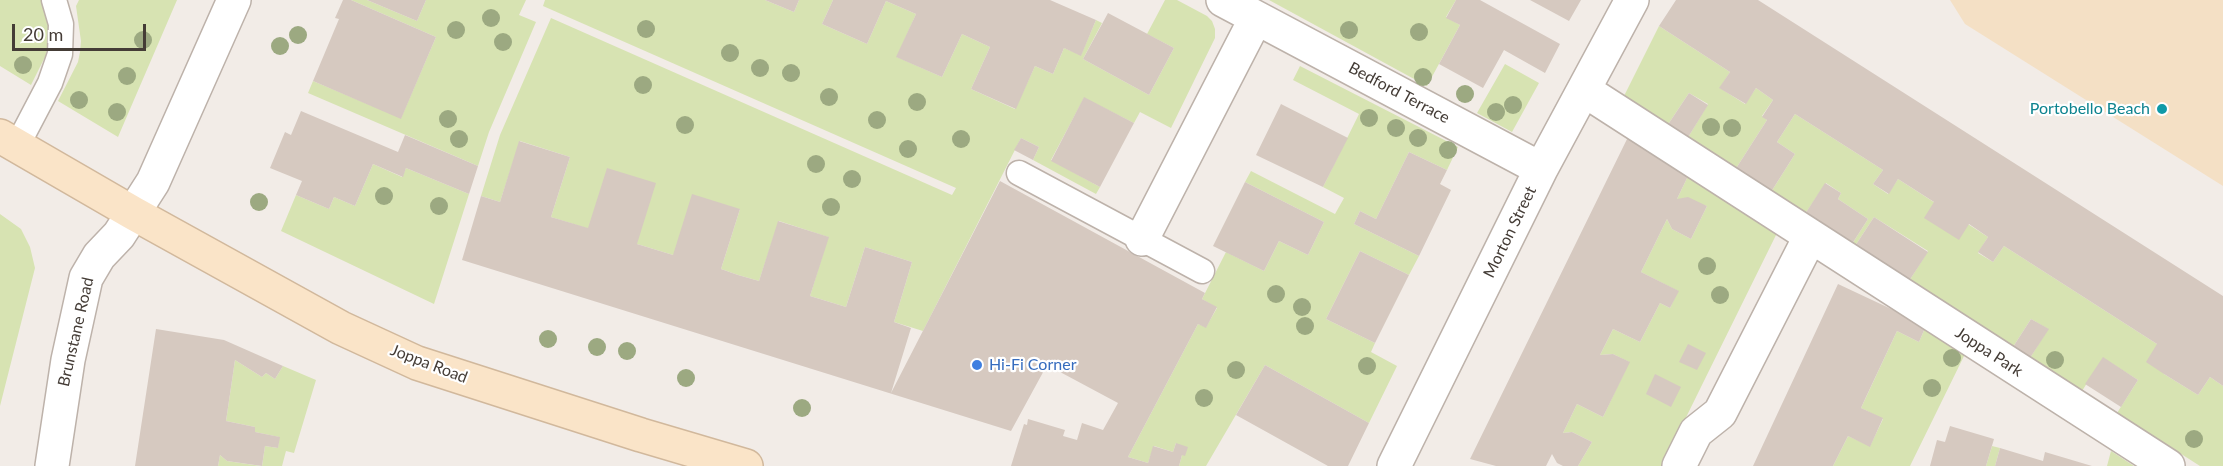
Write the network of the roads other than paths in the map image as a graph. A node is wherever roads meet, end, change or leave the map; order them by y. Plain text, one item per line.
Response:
1 (54, 0) edge
2 (234, 0) edge
3 (1223, 0) edge
4 (1632, 0) edge
5 (1256, 18) junction
6 (1584, 90) junction
7 (9, 141) edge
8 (1542, 169) junction
9 (1019, 172) dead end
10 (133, 213) junction
11 (1810, 237) junction
12 (1142, 239) junction
13 (1202, 271) dead end
14 (52, 466) edge
15 (746, 466) edge
16 (1394, 466) edge
17 (1679, 466) edge
18 (2168, 466) edge

1 - 7 lane
2 - 10 street, Brunstane Road
3 - 5 street, Bedford Terrace
4 - 6 street, Morton Street
5 - 8 street, Bedford Terrace
5 - 12 street
6 - 8 street, Morton Street
6 - 11 street, Joppa Park
7 - 10 main road, Joppa Road
8 - 16 street, Morton Street
9 - 12 lane
10 - 14 street, Brunstane Road
10 - 15 main road, Joppa Road
11 - 17 street
11 - 18 street, Joppa Park
12 - 13 lane

